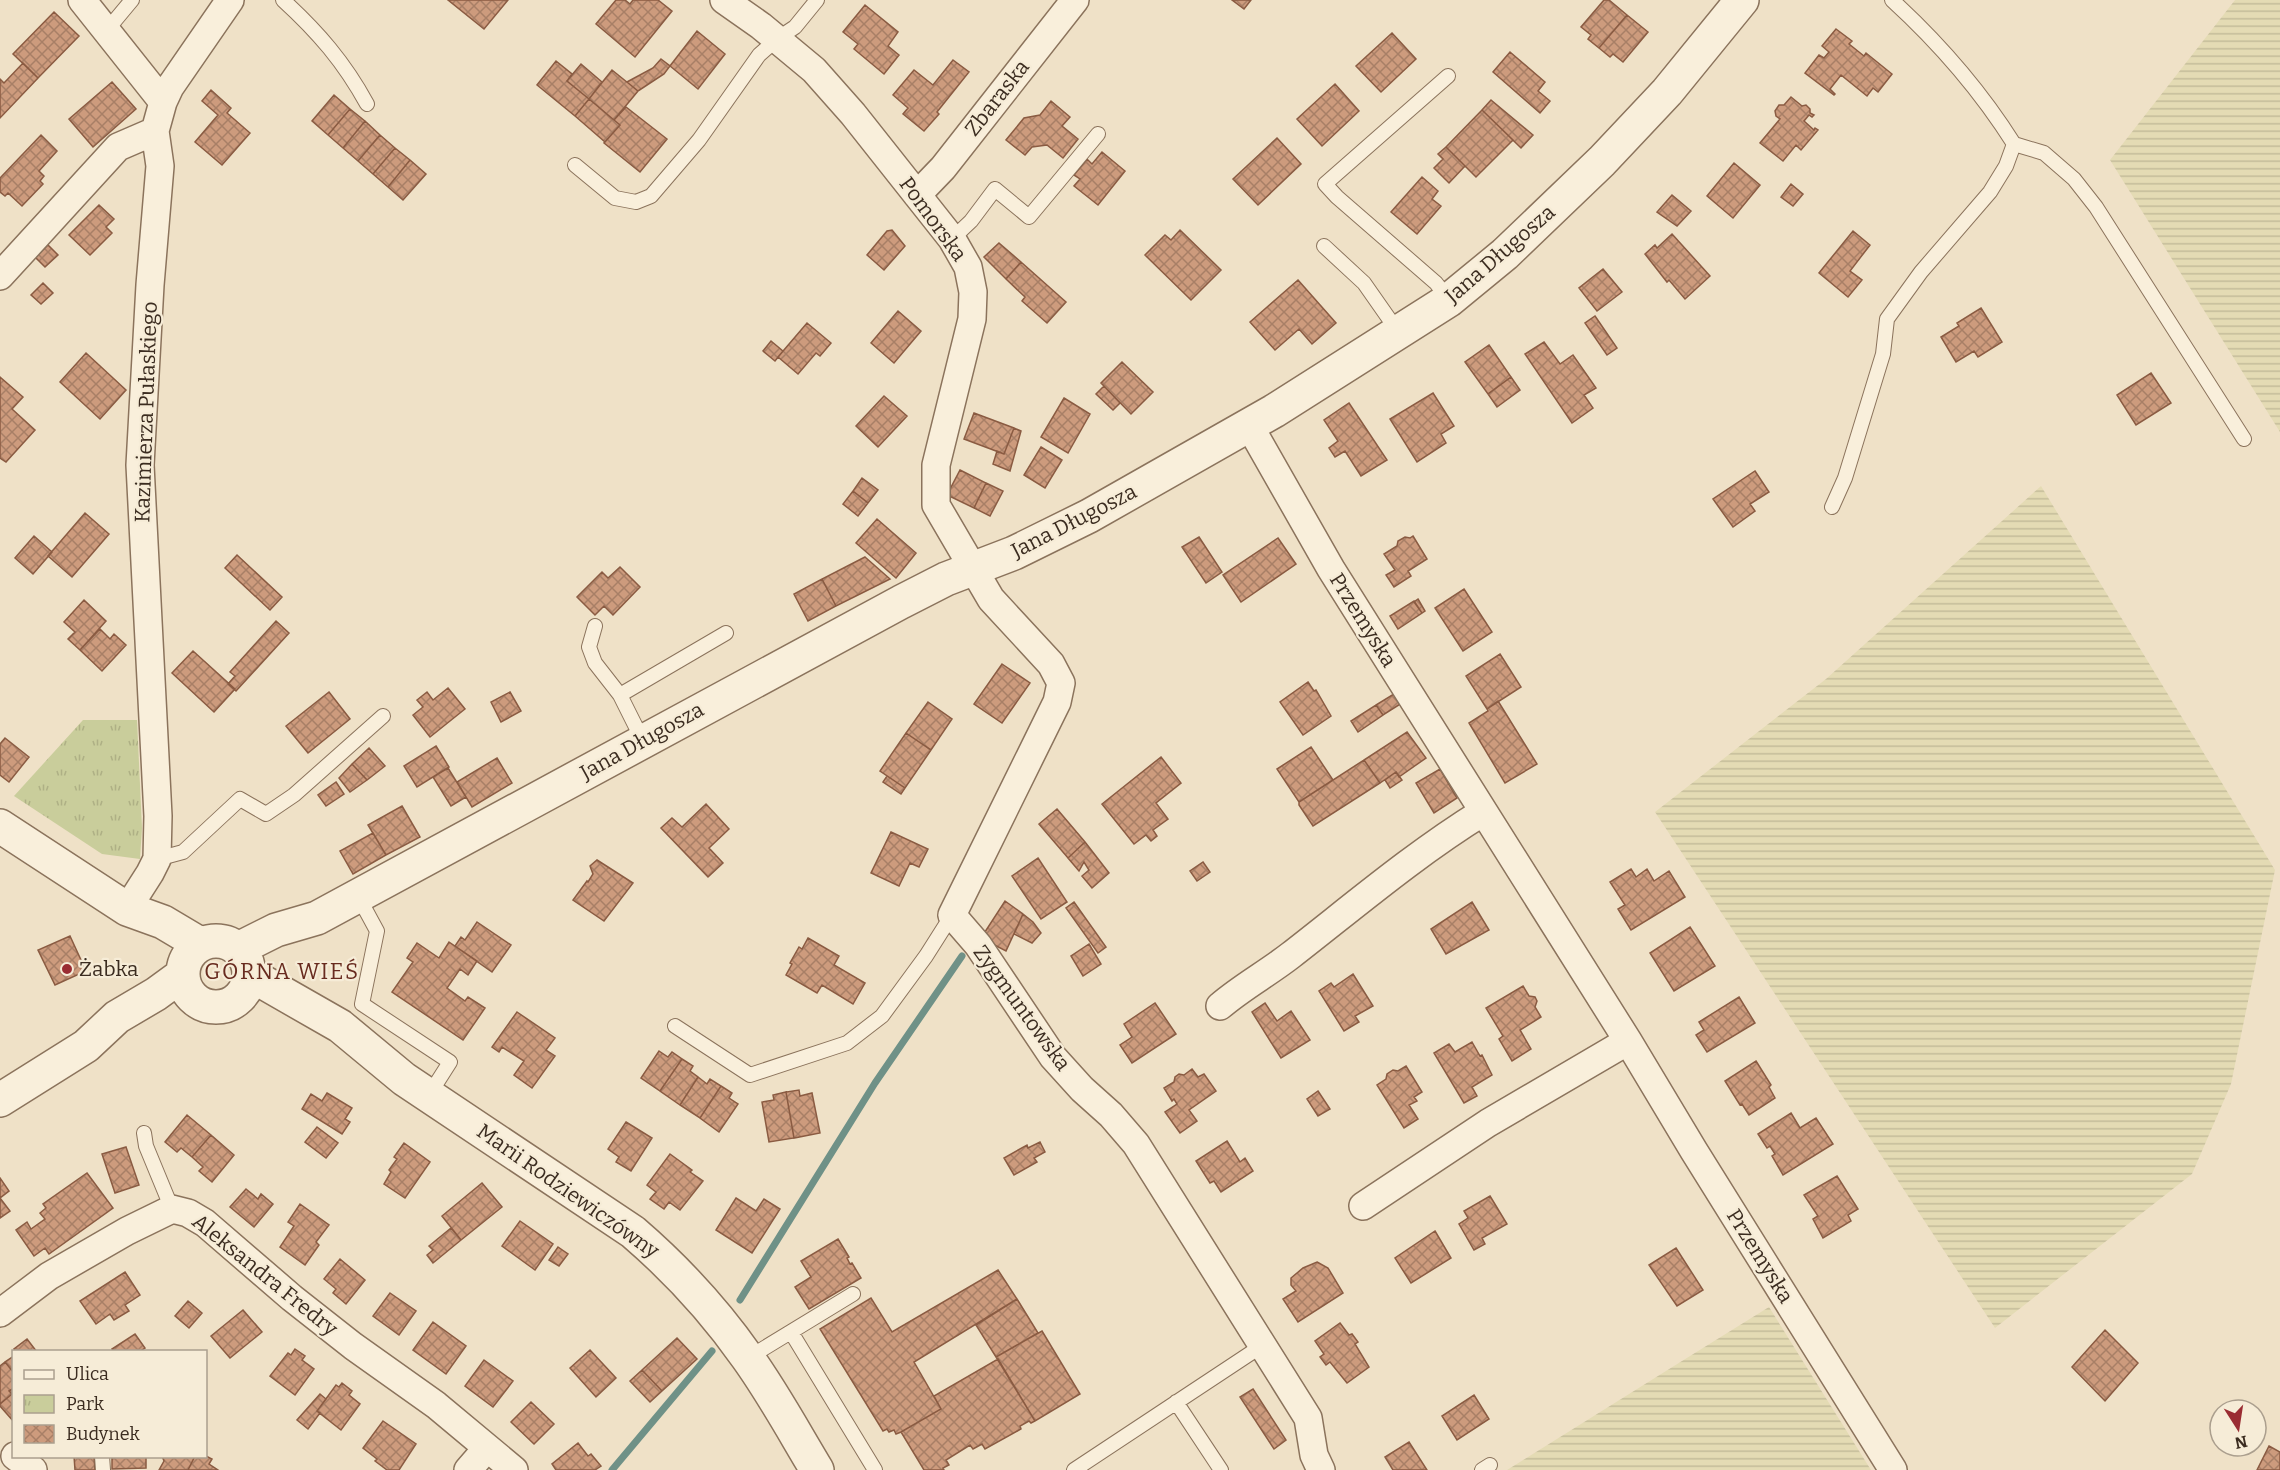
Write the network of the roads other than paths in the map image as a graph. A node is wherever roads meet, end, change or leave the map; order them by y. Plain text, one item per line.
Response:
1 (82, 0) edge
2 (132, 0) edge
3 (230, 0) edge
4 (283, 0) edge
5 (724, 0) edge
6 (817, 0) edge
7 (1075, 0) edge
8 (1742, 0) edge
9 (1892, 0) edge
10 (107, 30) junction
11 (777, 39) junction
12 (1448, 76) dead end
13 (163, 102) junction
14 (367, 104) dead end
15 (155, 131) junction
16 (1098, 134) dead end
17 (2014, 144) junction
18 (575, 165) dead end
19 (917, 195) junction
20 (952, 239) junction
21 (1324, 246) dead end
22 (0, 276) edge
23 (1449, 300) junction
24 (1399, 333) junction
25 (1250, 425) junction
26 (2244, 439) dead end
27 (1832, 507) dead end
28 (972, 569) junction
29 (594, 626) dead end
30 (726, 633) dead end
31 (620, 695) junction
32 (383, 716) dead end
33 (643, 741) junction
34 (1483, 812) junction
35 (0, 826) edge
36 (157, 859) junction
37 (358, 896) junction
38 (128, 909) junction
39 (952, 915) junction
40 (245, 964) junction
41 (191, 973) junction
42 (233, 1002) junction
43 (1220, 1006) dead end
44 (675, 1026) dead end
45 (1628, 1041) junction
46 (416, 1087) junction
47 (0, 1100) edge
48 (144, 1133) dead end
49 (1363, 1206) dead end
50 (172, 1209) junction
51 (853, 1294) dead end
52 (0, 1313) edge
53 (791, 1332) junction
54 (1263, 1345) junction
55 (748, 1358) junction
56 (1176, 1402) junction
57 (0, 1443) edge
58 (487, 1448) junction
59 (12, 1454) edge
60 (17, 1458) edge
61 (33, 1470) edge
62 (468, 1470) edge
63 (514, 1470) edge
64 (817, 1470) edge
65 (875, 1470) edge
66 (1074, 1470) edge
67 (1221, 1470) edge
68 (1321, 1470) edge
69 (1893, 1470) edge

1 - 10 street
2 - 10 lane
3 - 13 street, Kazimierza Pułaskiego
4 - 14 lane
5 - 11 street, Pomorska
6 - 11 lane
7 - 19 street, Zbaraska
8 - 23 street, Jana Długosza
9 - 17 lane
10 - 13 street
11 - 18 lane
11 - 19 street, Pomorska
12 - 23 lane
13 - 15 street, Kazimierza Pułaskiego
15 - 22 street
15 - 36 street, Kazimierza Pułaskiego
16 - 20 lane
17 - 26 lane
17 - 27 lane
19 - 20 street, Pomorska
20 - 28 street, Pomorska
21 - 24 lane
23 - 24 street, Jana Długosza
24 - 25 street, Jana Długosza
25 - 28 street, Jana Długosza
25 - 34 street, Przemyska
28 - 33 street, Jana Długosza
28 - 39 street
29 - 31 lane
30 - 31 lane
31 - 33 lane
32 - 36 lane
33 - 37 street, Jana Długosza
34 - 43 street
34 - 45 street, Przemyska
35 - 38 street
36 - 38 street, Kazimierza Pułaskiego
37 - 40 street, Jana Długosza
37 - 46 lane
38 - 41 street
39 - 44 lane
39 - 54 street, Zygmuntowska
40 - 41 street, Marii Rodziewiczówny
40 - 42 street
40 - 46 street, Marii Rodziewiczówny
41 - 42 street, Marii Rodziewiczówny
41 - 47 street
42 - 46 street, Marii Rodziewiczówny
45 - 49 street
45 - 69 street, Przemyska
46 - 55 street, Marii Rodziewiczówny
48 - 50 lane
50 - 52 street, Aleksandra Fredry
50 - 58 street, Aleksandra Fredry
51 - 53 lane
53 - 55 lane
53 - 65 lane
54 - 56 lane
54 - 68 street, Zygmuntowska
55 - 64 street, Marii Rodziewiczówny
56 - 66 lane
56 - 67 lane
57 - 59 street
58 - 62 street
58 - 63 street, Aleksandra Fredry
60 - 61 street

